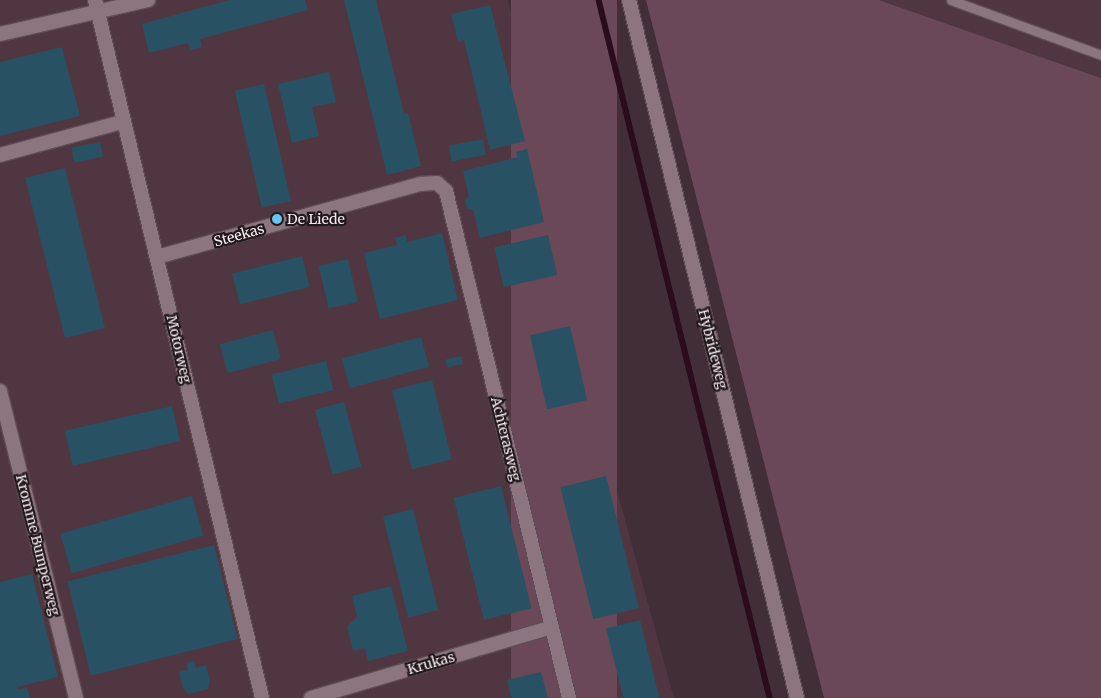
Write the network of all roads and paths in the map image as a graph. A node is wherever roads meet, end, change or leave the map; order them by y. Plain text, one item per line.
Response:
1 (148, 0) edge
2 (628, 0) edge
3 (951, 0) edge
4 (96, 7) edge
5 (0, 34) edge
6 (1101, 55) edge
7 (122, 122) junction
8 (0, 155) edge
9 (437, 183) joint
10 (157, 257) junction
11 (0, 391) edge
12 (552, 627) junction
13 (76, 698) edge
14 (262, 698) edge
15 (311, 698) edge
16 (569, 698) edge
17 (797, 698) edge

1 - 4 street
2 - 17 street, Hybrideweg
3 - 6 lane
4 - 5 street
4 - 7 street, Motorweg
7 - 8 street
7 - 10 street, Motorweg
9 - 10 street, Steekas
9 - 12 street, Achterasweg
10 - 14 street, Motorweg
11 - 13 street, Kromme Bumperweg
12 - 15 street, Krukas
12 - 16 street, Achterasweg

